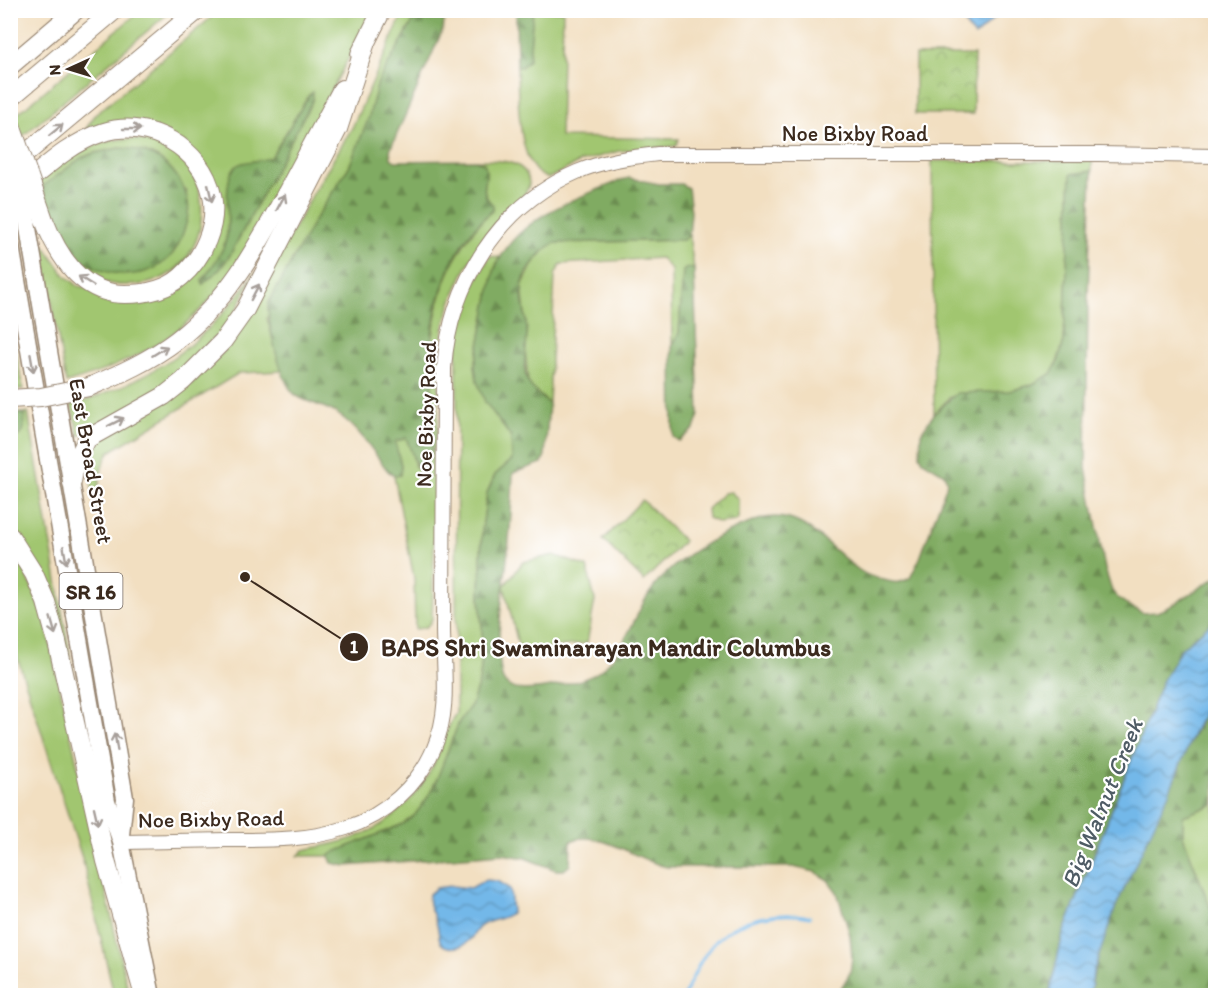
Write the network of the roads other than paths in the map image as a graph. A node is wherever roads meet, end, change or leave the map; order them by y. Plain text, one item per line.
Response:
1 (76, 10) edge
2 (115, 10) edge
3 (198, 10) edge
4 (382, 10) edge
5 (365, 45) junction
6 (10, 66) edge
7 (10, 98) edge
8 (11, 125) edge
9 (1215, 156) edge
10 (10, 166) edge
11 (10, 196) edge
12 (36, 224) junction
13 (11, 242) edge
14 (10, 399) edge
15 (72, 482) junction
16 (10, 536) edge
17 (121, 842) junction
18 (144, 996) edge
19 (152, 996) edge

1 - 6 highway
2 - 7 highway
10 -> 3 highway
4 - 5 highway
14 -> 5 highway, bridge
15 -> 5 highway
8 - 12 highway, bridge
9 - 17 street, Noe Bixby Road
11 -> 12 highway
12 - 15 main road, East Broad Street / SR 16
13 -> 17 main road, East Broad Street / SR 16
17 -> 15 main road, East Broad Street / SR 16
16 -> 18 highway
17 - 19 main road, East Broad Street / SR 16

